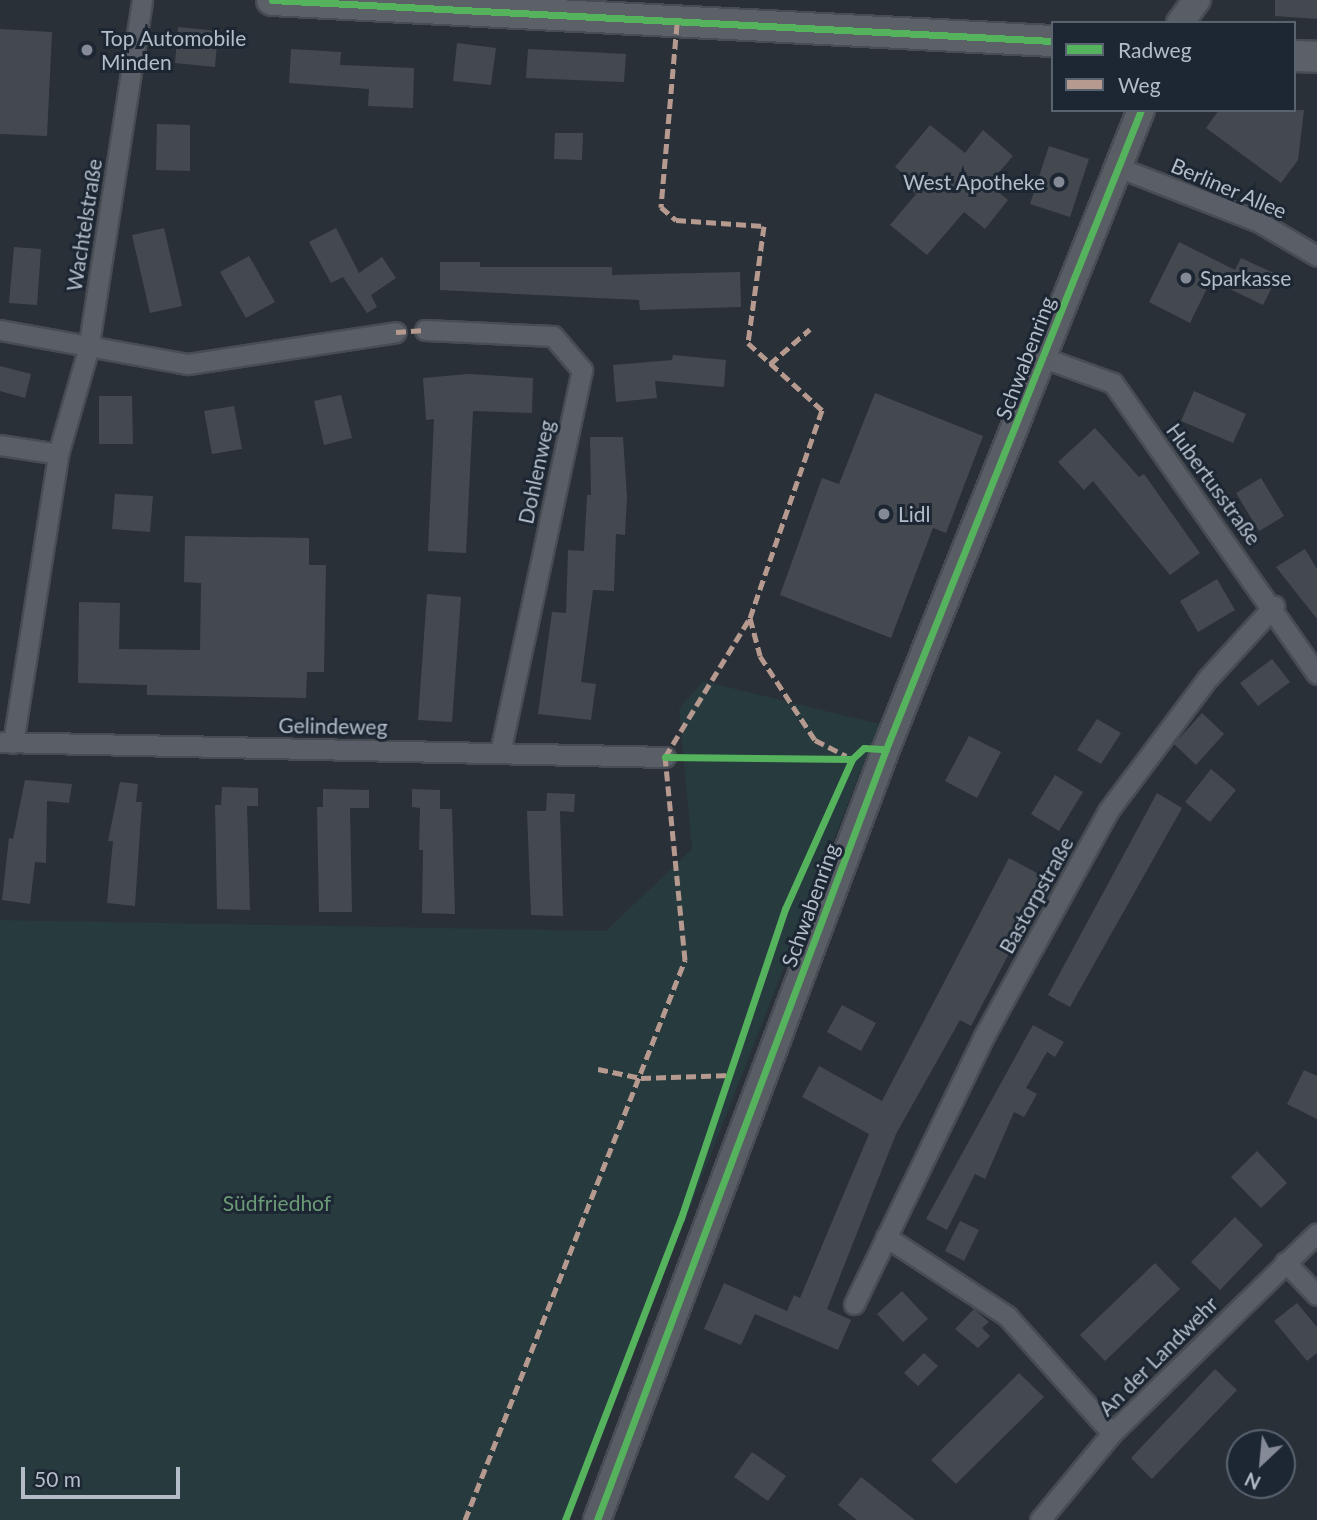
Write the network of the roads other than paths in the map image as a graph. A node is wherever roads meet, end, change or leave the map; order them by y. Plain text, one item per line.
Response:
1 (142, 0) edge
2 (272, 0) edge
3 (1197, 0) edge
4 (1181, 21) edge
5 (1051, 41) edge
6 (1296, 56) edge
7 (1317, 57) edge
8 (1140, 112) edge
9 (1121, 168) junction
10 (1317, 256) edge
11 (0, 330) edge
12 (425, 330) dead end
13 (396, 332) dead end
14 (88, 350) junction
15 (1044, 358) junction
16 (0, 445) edge
17 (58, 454) junction
18 (1273, 606) junction
19 (1317, 674) edge
20 (6, 743) edge
21 (500, 752) junction
22 (665, 757) dead end
23 (1317, 1233) edge
24 (886, 1237) junction
25 (1285, 1262) junction
26 (1317, 1295) edge
27 (854, 1304) dead end
28 (1112, 1433) junction
29 (597, 1520) edge
30 (1040, 1520) edge

1 - 14 street, Wachtelstraße
2 - 5 main road
3 - 4 street
6 - 7 main road
8 - 9 street, Schwabenring
9 - 10 street, Berliner Allee
9 - 15 street, Schwabenring
11 - 14 street
12 - 21 street, Dohlenweg
13 - 14 street
14 - 17 street, Wachtelstraße
15 - 18 street, Hubertusstraße
15 - 29 street, Schwabenring
16 - 17 street
17 - 20 street, Wachtelstraße
18 - 19 street, Hubertusstraße
18 - 24 street, Bastorpstraße
20 - 21 street, Gelindeweg
21 - 22 street, Gelindeweg
23 - 25 street, An der Landwehr
24 - 27 street, Bastorpstraße
24 - 28 street
25 - 26 street
25 - 28 street, An der Landwehr
28 - 30 street, An der Landwehr

